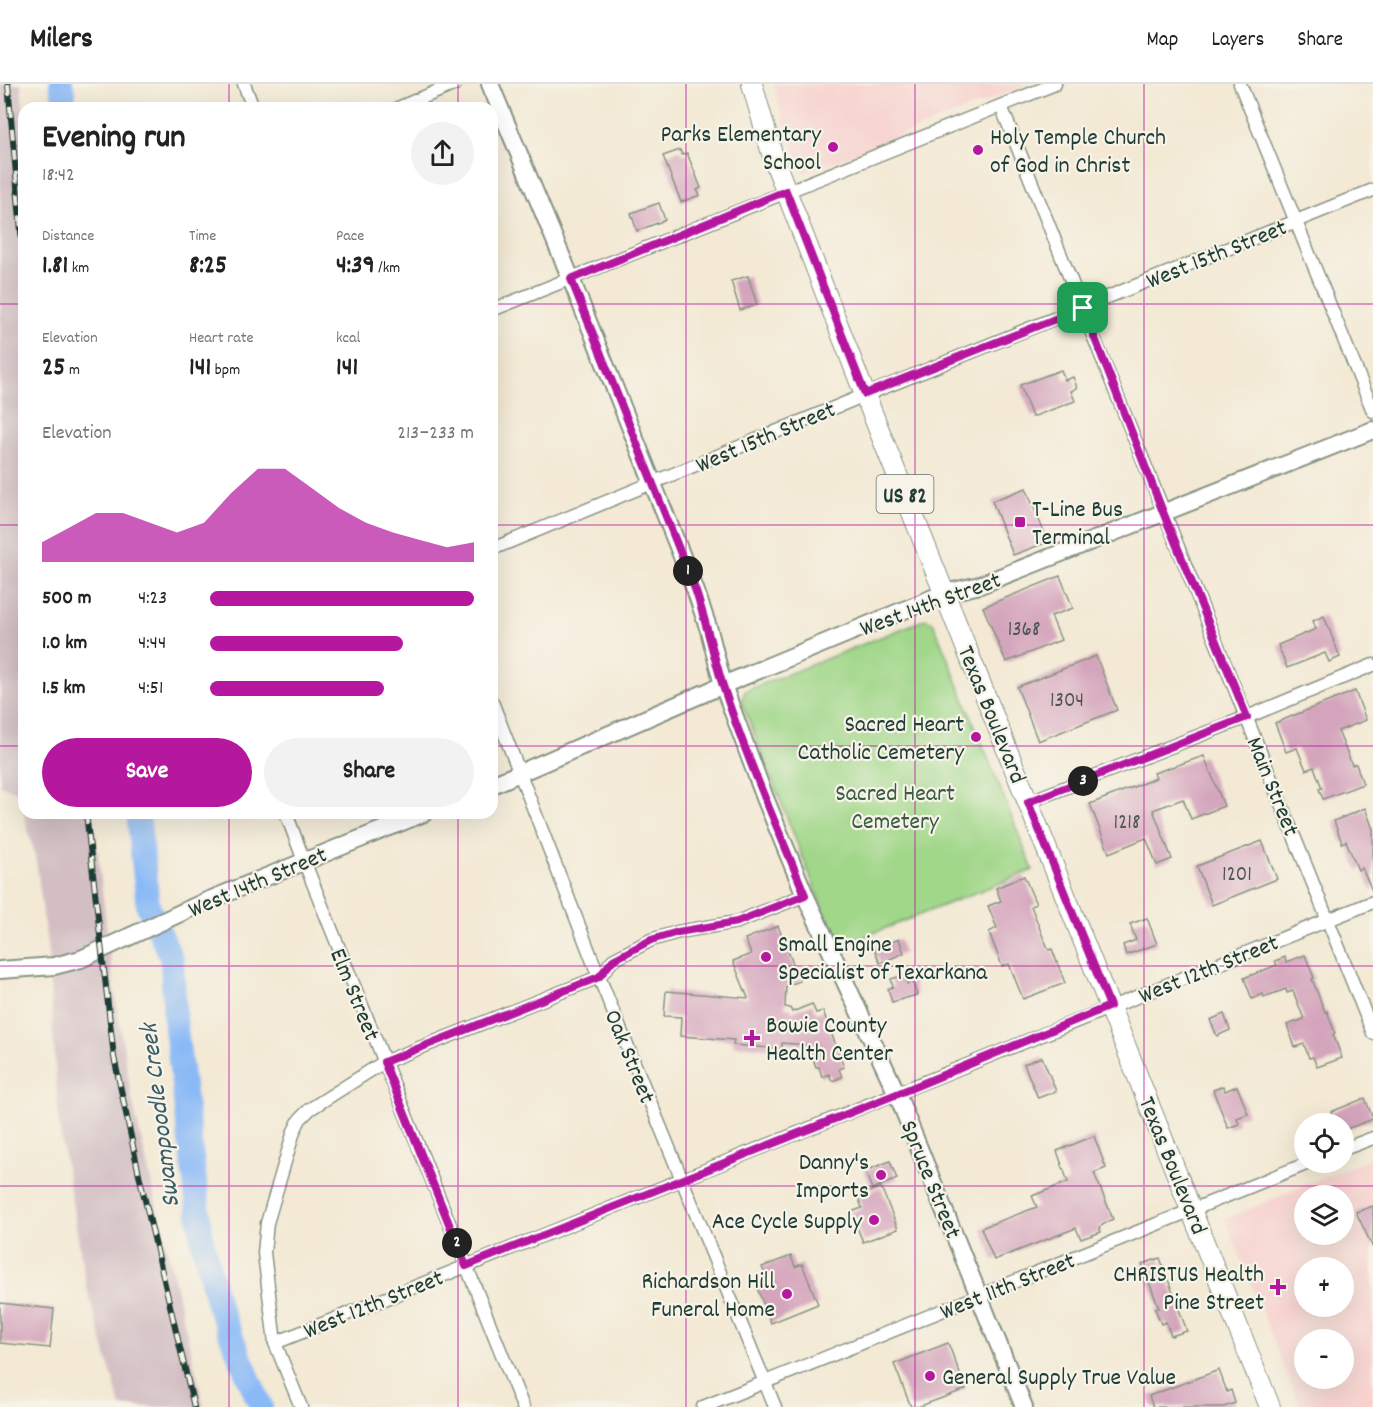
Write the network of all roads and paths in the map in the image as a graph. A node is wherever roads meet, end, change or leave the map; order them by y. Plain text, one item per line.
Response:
1 (244, 84) edge
2 (455, 84) edge
3 (490, 84) edge
4 (752, 84) edge
5 (1055, 84) edge
6 (1240, 84) edge
7 (251, 102) edge
8 (412, 102) edge
9 (497, 102) edge
10 (498, 103) edge
11 (1001, 106) junction
12 (1373, 190) edge
13 (786, 191) junction
14 (1296, 220) junction
15 (571, 279) junction
16 (498, 308) edge
17 (1083, 308) junction
18 (865, 394) junction
19 (1373, 411) edge
20 (1373, 429) edge
21 (653, 483) junction
22 (1163, 512) junction
23 (498, 547) edge
24 (945, 593) junction
25 (1373, 665) edge
26 (723, 685) junction
27 (498, 717) edge
28 (1247, 717) junction
29 (521, 774) junction
30 (498, 783) edge
31 (1028, 802) junction
32 (288, 819) edge
33 (409, 819) edge
34 (304, 861) junction
35 (805, 895) junction
36 (1373, 902) edge
37 (1327, 921) junction
38 (0, 970) edge
39 (599, 977) junction
40 (1110, 1006) junction
41 (1373, 1033) edge
42 (384, 1062) junction
43 (897, 1094) junction
44 (1373, 1138) edge
45 (1354, 1145) edge
46 (1294, 1169) edge
47 (682, 1179) junction
48 (1191, 1209) junction
49 (466, 1266) junction
50 (980, 1297) junction
51 (275, 1343) junction
52 (765, 1382) junction
53 (301, 1407) edge
54 (523, 1407) edge
55 (703, 1407) edge
56 (775, 1407) edge
57 (1024, 1407) edge
58 (1270, 1407) edge

1 - 7 street
2 - 8 street
3 - 9 street, Spruce Street
4 - 13 main road, Texas Boulevard / US 82
5 - 11 street
6 - 14 street
10 - 15 street, Spruce Street
11 - 13 street
11 - 17 street, Main Street
12 - 14 street, West 15th Street
13 - 15 street
13 - 18 main road, Texas Boulevard / US 82
14 - 17 street, West 15th Street
14 - 19 street
15 - 16 street
15 - 21 street, Spruce Street
17 - 18 street, West 15th Street
17 - 22 street, Main Street
18 - 21 street, West 15th Street
18 - 24 main road, Texas Boulevard / US 82
20 - 22 street, West 14th Street
21 - 23 street, West 15th Street
21 - 26 street, Spruce Street
22 - 24 street, West 14th Street
22 - 28 street, Main Street
24 - 26 street, West 14th Street
24 - 31 main road, Texas Boulevard / US 82
25 - 28 street
26 - 29 street, West 14th Street
26 - 35 street, Spruce Street
27 - 29 street, Oak Street
28 - 31 street
28 - 37 street, Main Street
29 - 30 street, West 14th Street
29 - 39 street, Oak Street
31 - 40 main road, Texas Boulevard / US 82
32 - 34 street, Elm Street
33 - 34 street, West 14th Street
34 - 38 street, West 14th Street
34 - 42 street, Elm Street
35 - 39 street
35 - 43 street, Spruce Street
36 - 37 street, West 12th Street
37 - 40 street, West 12th Street
37 - 41 street, Main Street
39 - 42 street
39 - 47 street, Oak Street
40 - 43 street, West 12th Street
40 - 48 main road, Texas Boulevard / US 82
42 - 49 street, Elm Street
42 - 51 street
43 - 47 street, West 12th Street
43 - 50 street, Spruce Street
44 - 45 street
46 - 48 street, West 11th Street
47 - 49 street, West 12th Street
47 - 52 street, Oak Street
48 - 50 street, West 11th Street
48 - 58 main road, Texas Boulevard / US 82
49 - 51 street, West 12th Street
49 - 54 street, Elm Street
50 - 52 street, West 11th Street
50 - 57 street, Spruce Street
51 - 53 street
52 - 55 street, West 11th Street
52 - 56 street, Oak Street

